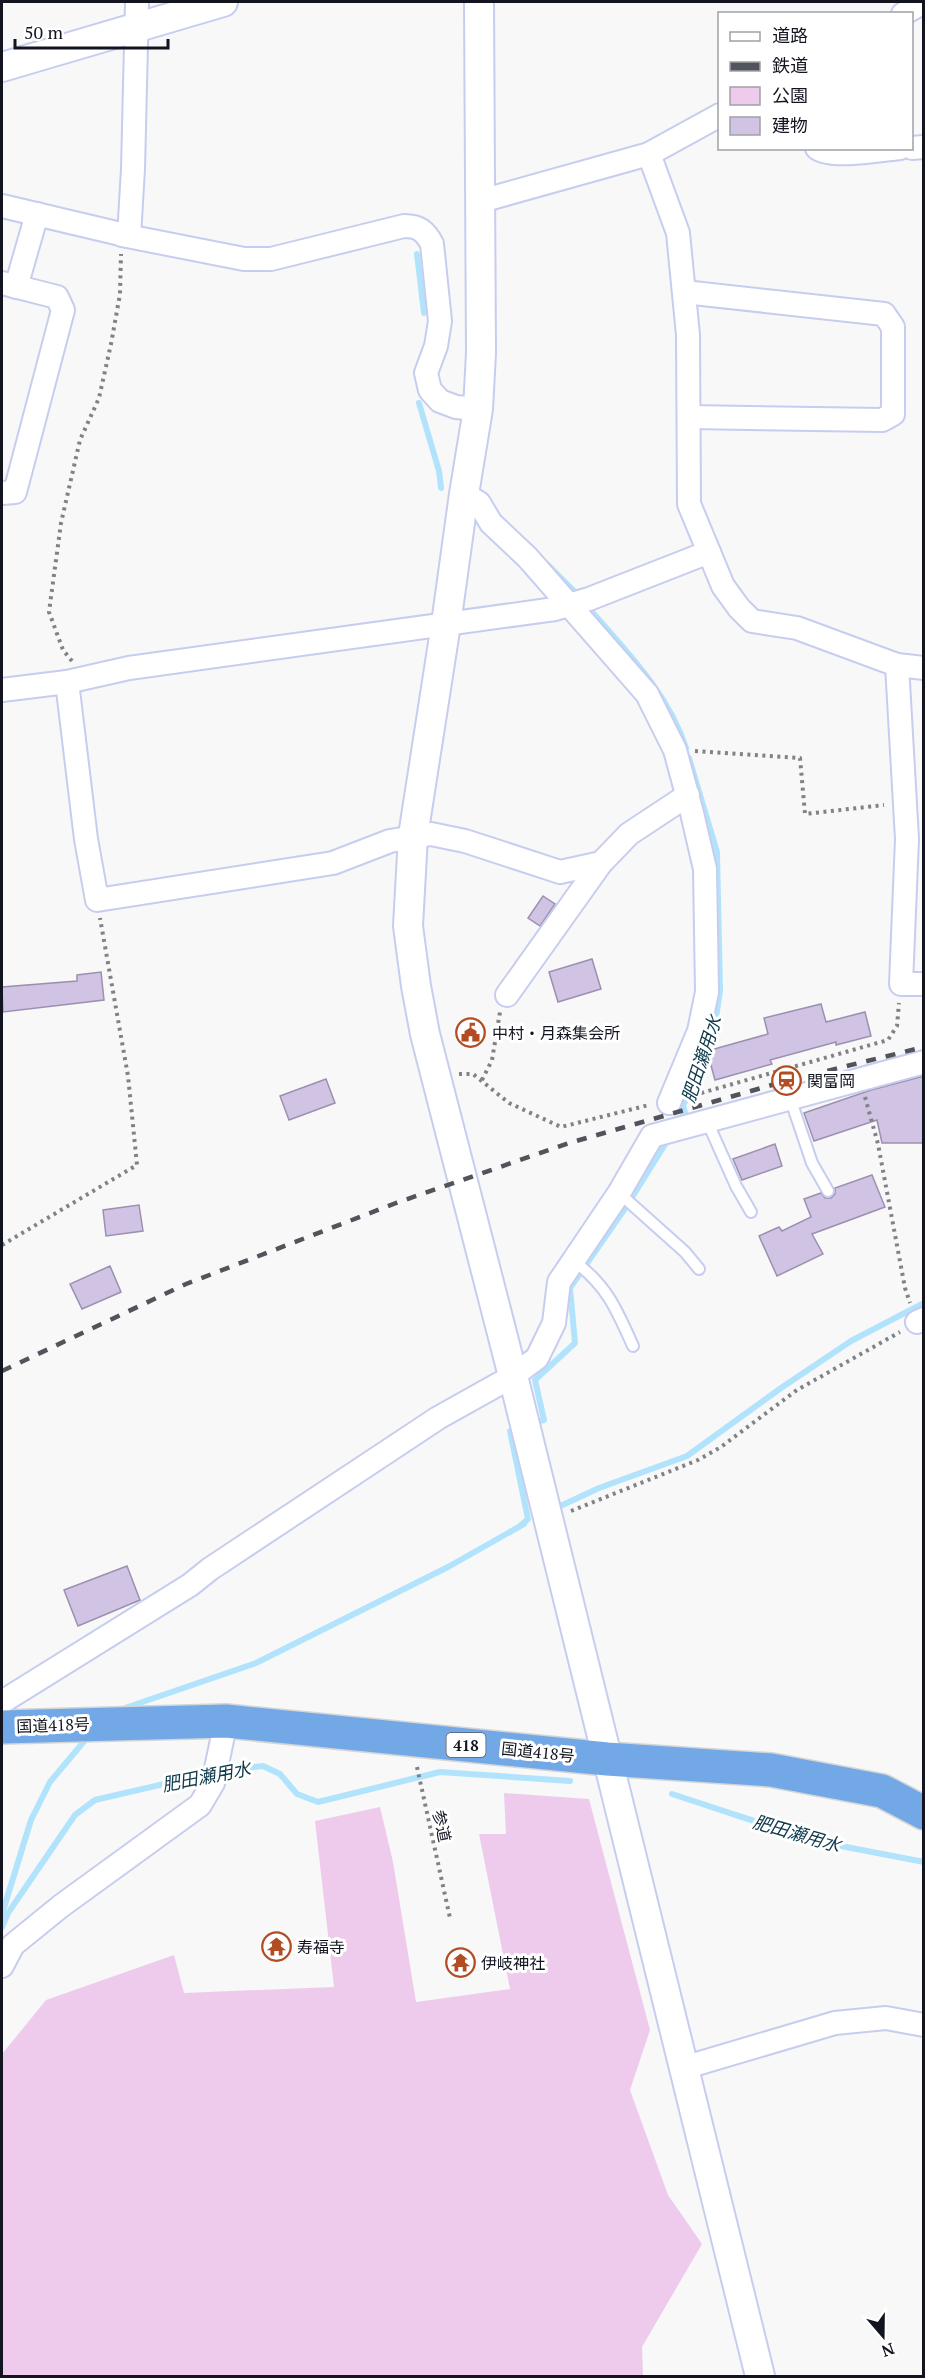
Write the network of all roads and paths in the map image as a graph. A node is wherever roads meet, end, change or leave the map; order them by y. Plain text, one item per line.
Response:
1 (223, 2) edge
2 (478, 2) edge
3 (924, 2) edge
4 (906, 12) edge
5 (136, 15) edge
6 (2, 67) edge
7 (718, 116) edge
8 (818, 150) edge
9 (876, 150) edge
10 (649, 154) junction
11 (481, 201) junction
12 (2, 206) edge
13 (37, 214) junction
14 (126, 236) junction
15 (9, 285) edge
16 (684, 292) junction
17 (478, 409) junction
18 (689, 417) junction
19 (2, 493) edge
20 (464, 494) junction
21 (710, 552) junction
22 (569, 605) junction
23 (446, 624) junction
24 (63, 650) dead end
25 (897, 665) junction
26 (924, 668) edge
27 (67, 682) junction
28 (2, 690) edge
29 (675, 750) junction
30 (688, 795) junction
31 (906, 803) junction
32 (413, 836) junction
33 (601, 863) junction
34 (97, 900) junction
35 (914, 901) edge
36 (901, 984) junction
37 (924, 984) edge
38 (507, 994) joint
39 (924, 1062) edge
40 (437, 1079) junction
41 (860, 1079) junction
42 (482, 1080) junction
43 (790, 1098) junction
44 (669, 1102) junction
45 (707, 1121) junction
46 (828, 1191) dead end
47 (619, 1193) junction
48 (751, 1212) dead end
49 (2, 1245) edge
50 (574, 1261) junction
51 (699, 1269) dead end
52 (920, 1321) edge
53 (633, 1346) dead end
54 (513, 1376) junction
55 (549, 1522) junction
56 (2, 1702) edge
57 (226, 1721) junction
58 (2, 1727) edge
59 (411, 1740) junction
60 (607, 1760) junction
61 (924, 1813) edge
62 (450, 1918) dead end
63 (2, 1966) edge
64 (924, 2025) edge
65 (683, 2068) junction
66 (760, 2376) edge

1 - 5 street
2 - 11 street
3 - 4 street
5 - 6 street
5 - 14 street
7 - 10 street
8 - 9 street
10 - 11 street
10 - 16 street
11 - 17 street
12 - 13 street
13 - 14 street
13 - 15 street
14 - 17 street
14 - 24 path
15 - 19 street
16 - 18 street
16 - 18 street
17 - 20 street
18 - 21 street
20 - 22 street
20 - 23 street
21 - 22 street
21 - 25 street
22 - 23 street
22 - 29 street
23 - 27 street
23 - 32 street
25 - 26 street
25 - 31 street
27 - 28 street
27 - 34 street
29 - 30 street
29 - 31 path
30 - 33 street
30 - 44 street
31 - 35 street
32 - 33 street
32 - 34 street
32 - 40 street
33 - 38 street
34 - 49 path
35 - 36 street
36 - 37 street
36 - 44 path
38 - 42 path
39 - 41 street
40 - 42 path
40 - 54 street
41 - 43 street
41 - 52 path
42 - 44 path
43 - 45 street
43 - 46 lane
45 - 47 street
45 - 48 lane
47 - 50 street
47 - 51 lane
50 - 53 lane
50 - 54 street
52 - 55 path
54 - 55 street
54 - 56 street
55 - 60 street
57 - 58 highway, 国道418号 / 418
57 - 59 highway, 国道418号 / 418
57 - 63 street
59 - 60 highway, 国道418号 / 418
59 - 62 path, 参道
60 - 61 highway, 国道418号 / 418
60 - 65 street
64 - 65 street
65 - 66 street

